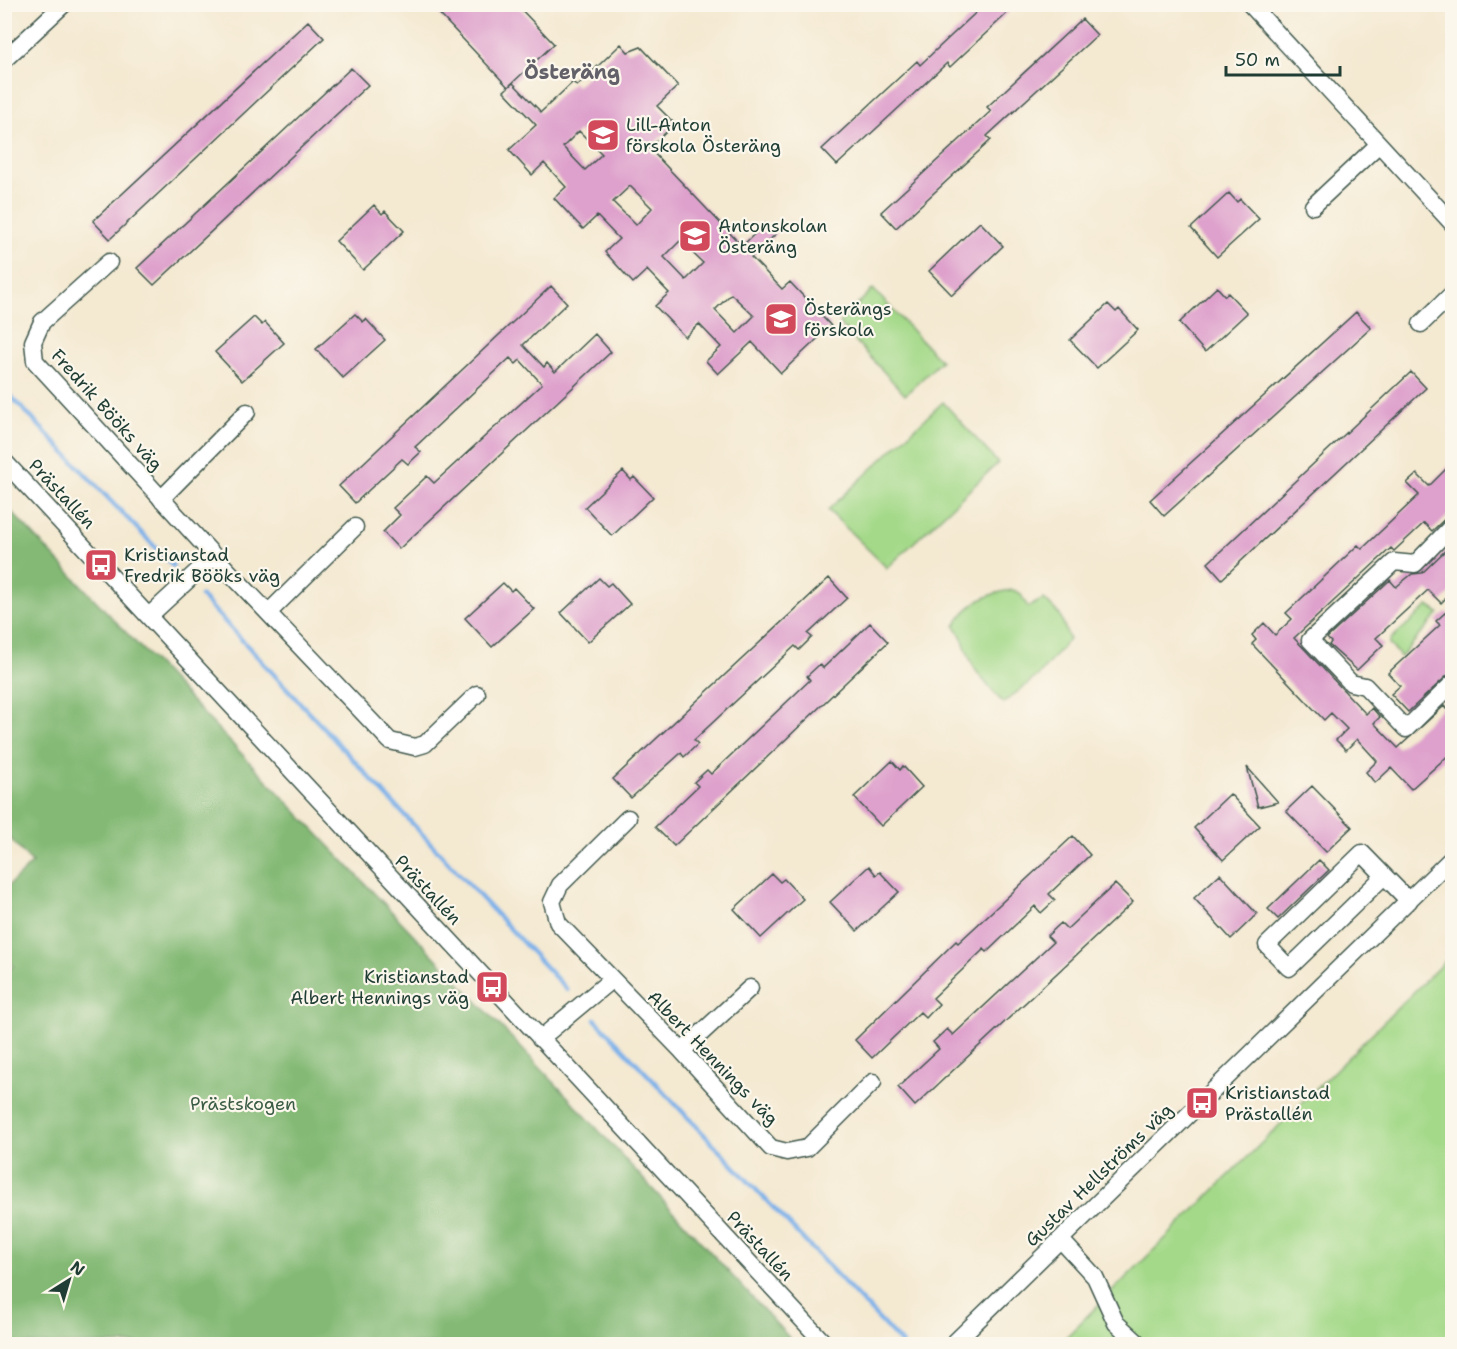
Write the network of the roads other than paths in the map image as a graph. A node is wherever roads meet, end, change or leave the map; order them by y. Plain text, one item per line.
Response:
1 (64, 4) edge
2 (1250, 4) edge
3 (4, 60) edge
4 (1378, 145) junction
5 (1313, 206) dead end
6 (1452, 223) edge
7 (109, 262) dead end
8 (1452, 294) edge
9 (1421, 324) dead end
10 (247, 412) dead end
11 (4, 461) edge
12 (161, 498) junction
13 (1452, 526) edge
14 (355, 527) dead end
15 (214, 556) junction
16 (269, 612) junction
17 (148, 616) junction
18 (1452, 684) edge
19 (477, 694) dead end
20 (628, 818) dead end
21 (1452, 858) edge
22 (1384, 876) junction
23 (1409, 901) junction
24 (610, 980) junction
25 (750, 988) dead end
26 (540, 1039) junction
27 (682, 1051) junction
28 (873, 1082) dead end
29 (1061, 1239) junction
30 (825, 1344) edge
31 (953, 1344) edge
32 (1139, 1344) edge

1 - 3 street
2 - 4 street
4 - 5 street
4 - 6 street
7 - 12 street, Fredrik Bööks väg
8 - 9 street
10 - 12 street
11 - 17 street, Prästallén
12 - 15 street, Fredrik Bööks väg
13 - 18 street
14 - 16 street
15 - 16 street, Fredrik Bööks väg
15 - 17 street
16 - 19 street, Fredrik Bööks väg
17 - 26 street, Prästallén
20 - 24 street, Albert Hennings väg
21 - 23 street, Gustav Hellströms väg
22 - 22 street
22 - 23 street
23 - 29 street, Gustav Hellströms väg
24 - 26 street
24 - 27 street, Albert Hennings väg
25 - 27 street
26 - 30 street, Prästallén
27 - 28 street, Albert Hennings väg
29 - 31 street, Gustav Hellströms väg
29 - 32 street

